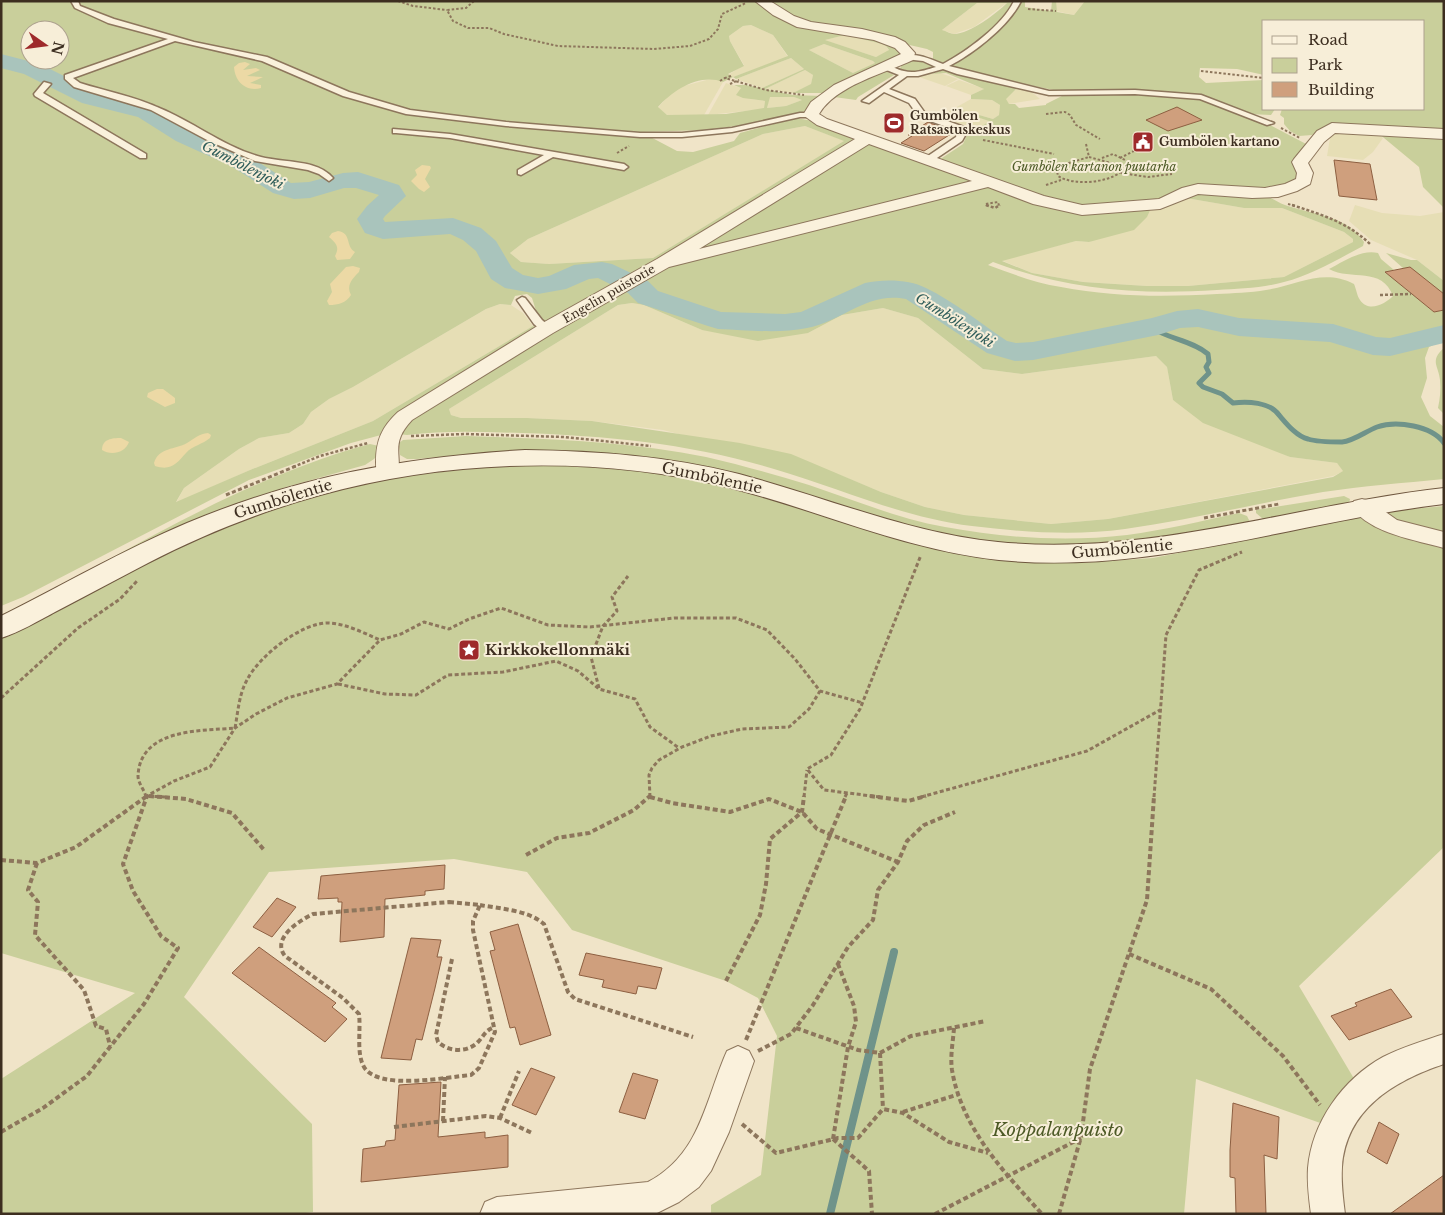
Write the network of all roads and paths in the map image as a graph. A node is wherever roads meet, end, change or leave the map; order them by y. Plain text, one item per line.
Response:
1 (74, 1) edge
2 (398, 1) edge
3 (474, 1) edge
4 (756, 2) edge
5 (1017, 4) edge
6 (447, 10) junction
7 (1056, 11) dead end
8 (175, 39) junction
9 (908, 57) junction
10 (887, 67) junction
11 (944, 67) junction
12 (1201, 71) dead end
13 (905, 74) junction
14 (730, 76) dead end
15 (725, 78) junction
16 (1262, 78) edge
17 (720, 81) dead end
18 (737, 81) junction
19 (47, 84) dead end
20 (730, 84) dead end
21 (883, 89) junction
22 (828, 94) junction
23 (866, 101) dead end
24 (1046, 114) dead end
25 (811, 116) junction
26 (1270, 123) joint
27 (396, 131) dead end
28 (1444, 134) edge
29 (640, 135) junction
30 (867, 139) junction
31 (1100, 139) dead end
32 (983, 140) dead end
33 (1086, 144) dead end
34 (1314, 145) junction
35 (1136, 150) dead end
36 (552, 154) junction
37 (1054, 154) dead end
38 (143, 156) dead end
39 (1088, 157) junction
40 (1120, 158) junction
41 (1101, 159) junction
42 (928, 160) junction
43 (602, 163) junction
44 (1122, 163) dead end
45 (1061, 165) junction
46 (624, 167) dead end
47 (1024, 168) dead end
48 (521, 172) dead end
49 (1121, 173) junction
50 (1172, 174) dead end
51 (329, 178) dead end
52 (989, 182) junction
53 (1270, 194) junction
54 (998, 208) joint
55 (1372, 245) dead end
56 (663, 263) junction
57 (1411, 294) dead end
58 (1380, 295) dead end
59 (522, 300) dead end
60 (546, 330) junction
61 (387, 472) junction
62 (1444, 496) edge
63 (1362, 506) junction
64 (927, 539) junction
65 (1444, 540) edge
66 (1244, 551) dead end
67 (136, 558) junction
68 (628, 576) dead end
69 (603, 626) junction
70 (1, 628) edge
71 (380, 640) junction
72 (337, 684) junction
73 (599, 689) junction
74 (820, 691) junction
75 (1, 698) edge
76 (863, 703) junction
77 (1160, 710) junction
78 (235, 728) junction
79 (679, 748) junction
80 (807, 769) junction
81 (847, 793) junction
82 (147, 796) junction
83 (650, 797) junction
84 (802, 812) junction
85 (956, 812) dead end
86 (265, 851) dead end
87 (526, 855) dead end
88 (1, 860) edge
89 (898, 862) junction
90 (37, 863) junction
91 (480, 905) junction
92 (1129, 954) junction
93 (452, 959) dead end
94 (838, 964) junction
95 (726, 981) dead end
96 (986, 1021) dead end
97 (495, 1027) junction
98 (796, 1028) junction
99 (954, 1028) junction
100 (693, 1037) dead end
101 (110, 1046) junction
102 (848, 1047) junction
103 (1444, 1049) edge
104 (880, 1054) junction
105 (738, 1061) junction
106 (519, 1071) dead end
107 (446, 1077) junction
108 (959, 1094) junction
109 (721, 1106) junction
110 (883, 1109) junction
111 (1323, 1109) dead end
112 (902, 1113) junction
113 (500, 1118) junction
114 (442, 1121) junction
115 (394, 1127) dead end
116 (1, 1132) edge
117 (532, 1132) dead end
118 (836, 1138) junction
119 (1081, 1138) junction
120 (988, 1153) junction
121 (496, 1214) edge
122 (872, 1214) edge
123 (935, 1214) edge
124 (1042, 1214) edge
125 (1058, 1214) edge
126 (1328, 1214) edge

1 - 8 lane
2 - 6 path
3 - 6 path
4 - 6 path
4 - 9 street
5 - 7 path
5 - 11 lane
8 - 29 lane
8 - 51 lane
9 - 10 street
9 - 11 lane
10 - 13 lane
10 - 22 street
11 - 13 lane
11 - 26 lane
12 - 16 path
13 - 21 lane
14 - 15 path
15 - 17 path
15 - 18 path
18 - 20 path
18 - 22 path
19 - 38 lane
21 - 23 lane
21 - 42 lane
22 - 25 street
24 - 31 path
25 - 29 lane
25 - 30 street
26 - 34 path
27 - 36 lane
28 - 34 street
29 - 43 path
30 - 42 street
30 - 56 street, Engelin puistotie
32 - 37 path
33 - 39 path
34 - 53 street
35 - 40 path
36 - 43 lane
36 - 48 lane
39 - 41 path
39 - 45 path
40 - 41 path
40 - 44 path
41 - 49 path
42 - 52 street
43 - 46 lane
45 - 47 path
45 - 49 path
49 - 50 path
52 - 53 street
52 - 56 street
53 - 55 path
54 - 54 path
56 - 60 street, Engelin puistotie
57 - 58 path
59 - 60 lane
60 - 61 street, Engelin puistotie
61 - 64 main road, Gumbölentie
61 - 67 main road, Gumbölentie
62 - 63 main road, Gumbölentie
63 - 64 main road, Gumbölentie
63 - 65 street
64 - 76 path
66 - 77 path
67 - 70 main road, Gumbölentie
67 - 75 path
68 - 69 path
69 - 71 path
69 - 73 path
69 - 74 path
71 - 72 path
71 - 78 path
72 - 73 path
72 - 78 path
73 - 79 path
74 - 76 path
74 - 79 path
76 - 80 path
77 - 81 path
77 - 92 path
78 - 82 path
78 - 82 path
79 - 83 path
80 - 81 path
80 - 84 path
81 - 105 path
82 - 86 path
82 - 90 path
82 - 101 path
83 - 84 path
83 - 87 path
84 - 89 path
84 - 95 path
85 - 89 path
88 - 90 path
89 - 94 path
90 - 101 path
91 - 97 path
91 - 100 path
91 - 107 path
92 - 111 path
92 - 119 path
93 - 97 path
94 - 98 path
94 - 102 path
96 - 99 path
97 - 107 path
98 - 102 path
98 - 105 path
99 - 104 path
99 - 108 path
101 - 116 path
102 - 104 path
102 - 118 path
103 - 126 street
104 - 110 path
105 - 109 street
106 - 113 path
107 - 114 path
108 - 112 path
108 - 120 path
109 - 118 path
109 - 121 street
110 - 112 path
110 - 118 path
112 - 120 path
113 - 114 path
113 - 117 path
114 - 115 path
118 - 122 path
119 - 123 path
119 - 125 path
120 - 124 path

